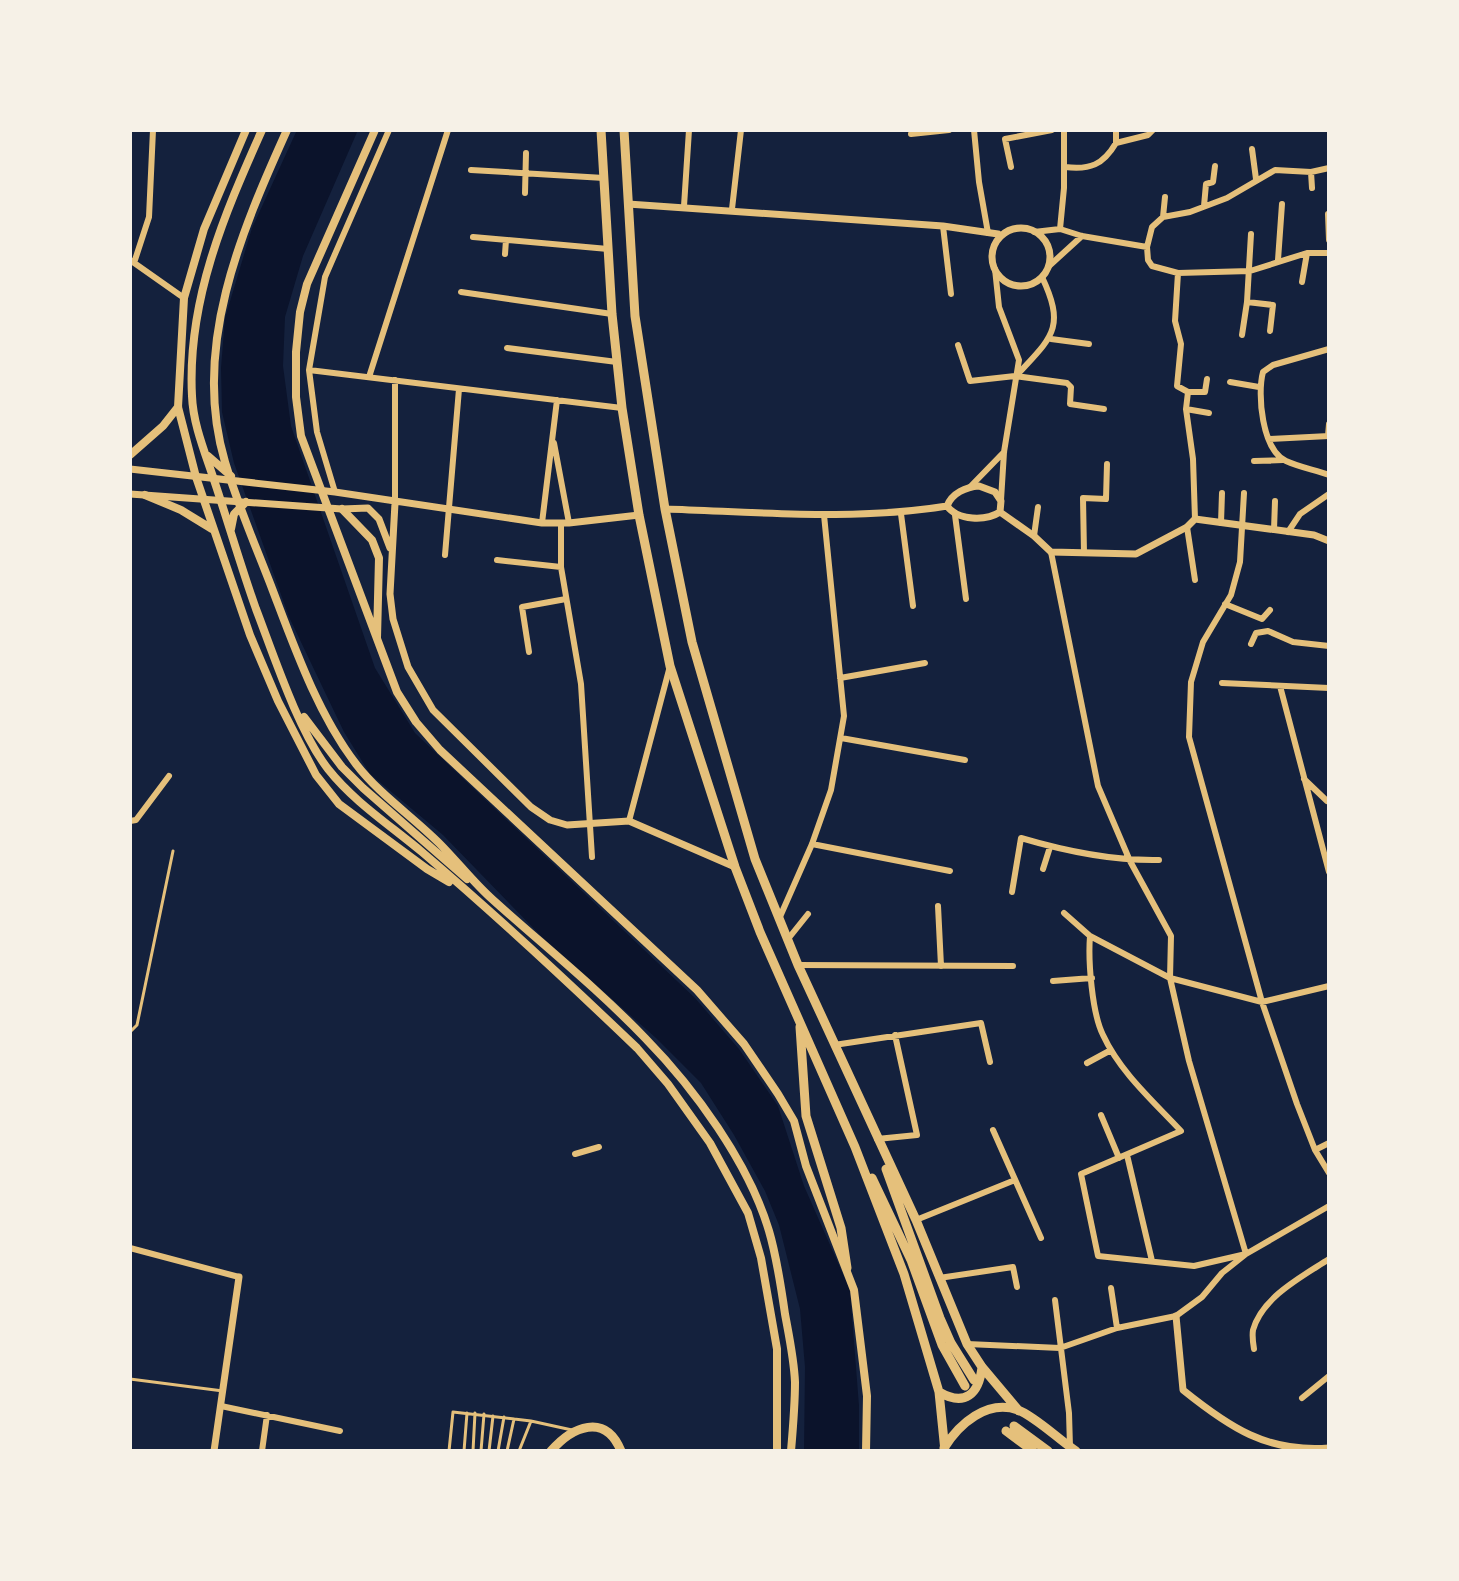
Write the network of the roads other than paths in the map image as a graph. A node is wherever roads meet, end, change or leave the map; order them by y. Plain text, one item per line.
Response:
1 (153, 130) edge
2 (246, 130) edge
3 (262, 130) edge
4 (287, 130) edge
5 (375, 130) edge
6 (389, 130) edge
7 (448, 130) edge
8 (601, 130) edge
9 (624, 130) edge
10 (689, 130) edge
11 (741, 130) edge
12 (949, 130) edge
13 (974, 130) edge
14 (1052, 130) edge
15 (1064, 130) edge
16 (1116, 130) edge
17 (1153, 130) edge
18 (911, 134) dead end
19 (1116, 143) junction
20 (1252, 149) dead end
21 (526, 153) dead end
22 (1215, 166) dead end
23 (1011, 167) dead end
24 (1065, 167) junction
25 (1329, 168) edge
26 (471, 170) dead end
27 (1311, 172) junction
28 (525, 174) junction
29 (604, 178) junction
30 (1256, 179) junction
31 (1312, 188) dead end
32 (525, 193) dead end
33 (1165, 197) dead end
34 (628, 204) junction
35 (1282, 204) dead end
36 (684, 206) junction
37 (1204, 206) junction
38 (732, 209) junction
39 (1328, 214) edge
40 (1163, 217) junction
41 (943, 226) junction
42 (1060, 229) junction
43 (1034, 232) junction
44 (996, 234) junction
45 (1251, 234) dead end
46 (1082, 236) junction
47 (473, 237) dead end
48 (506, 240) junction
49 (1329, 240) edge
50 (1147, 247) junction
51 (608, 249) junction
52 (1307, 253) junction
53 (1329, 253) edge
54 (505, 254) dead end
55 (1278, 260) junction
56 (132, 262) edge
57 (1048, 267) junction
58 (995, 269) junction
59 (1250, 271) junction
60 (1178, 273) junction
61 (1042, 277) junction
62 (1302, 282) dead end
63 (461, 292) dead end
64 (951, 294) dead end
65 (184, 298) junction
66 (1247, 302) junction
67 (612, 314) junction
68 (1270, 331) dead end
69 (1242, 335) dead end
70 (1051, 339) junction
71 (1089, 344) dead end
72 (958, 345) dead end
73 (507, 348) dead end
74 (1329, 349) edge
75 (617, 362) junction
76 (309, 370) junction
77 (1015, 376) junction
78 (369, 377) junction
79 (1207, 379) dead end
80 (395, 380) junction
81 (1230, 382) dead end
82 (1259, 387) junction
83 (459, 389) junction
84 (1188, 392) junction
85 (557, 400) junction
86 (178, 407) junction
87 (622, 408) junction
88 (1104, 409) dead end
89 (1186, 409) junction
90 (1209, 413) dead end
91 (1329, 424) edge
92 (552, 436) junction
93 (1329, 436) edge
94 (1269, 439) junction
95 (203, 448) junction
96 (1004, 452) junction
97 (130, 455) edge
98 (1283, 460) junction
99 (1254, 461) dead end
100 (1107, 464) dead end
101 (130, 469) edge
102 (1329, 475) edge
103 (196, 477) junction
104 (214, 479) junction
105 (238, 482) junction
106 (970, 487) junction
107 (335, 492) junction
108 (1222, 493) dead end
109 (1244, 493) dead end
110 (130, 494) edge
111 (1329, 494) edge
112 (145, 495) junction
113 (202, 498) junction
114 (221, 500) junction
115 (1001, 501) junction
116 (1275, 501) dead end
117 (246, 502) junction
118 (395, 503) junction
119 (947, 506) junction
120 (1038, 507) dead end
121 (342, 509) junction
122 (665, 509) junction
123 (450, 511) junction
124 (1000, 512) junction
125 (901, 514) junction
126 (639, 515) junction
127 (824, 515) junction
128 (955, 515) junction
129 (1195, 519) junction
130 (542, 523) junction
131 (565, 523) junction
132 (1221, 523) junction
133 (1243, 526) junction
134 (1187, 527) junction
135 (213, 529) junction
136 (1274, 530) junction
137 (1288, 532) junction
138 (1034, 536) junction
139 (232, 541) junction
140 (1329, 541) edge
141 (391, 552) junction
142 (1051, 552) junction
143 (1084, 553) junction
144 (445, 555) dead end
145 (497, 560) dead end
146 (561, 567) junction
147 (1195, 580) dead end
148 (566, 599) junction
149 (966, 599) dead end
150 (1225, 604) junction
151 (913, 606) dead end
152 (1270, 610) dead end
153 (377, 642) junction
154 (1251, 644) dead end
155 (1329, 646) edge
156 (529, 652) dead end
157 (925, 663) dead end
158 (670, 666) junction
159 (840, 678) junction
160 (1222, 683) dead end
161 (1280, 686) junction
162 (1329, 688) edge
163 (289, 691) junction
164 (841, 738) junction
165 (965, 760) dead end
166 (169, 776) dead end
167 (1304, 779) junction
168 (1327, 801) edge
169 (130, 821) edge
170 (629, 821) junction
171 (591, 824) junction
172 (812, 844) junction
173 (1050, 847) junction
174 (173, 851) dead end
175 (592, 857) dead end
176 (1159, 860) dead end
177 (1130, 861) junction
178 (735, 867) junction
179 (1043, 869) dead end
180 (950, 871) dead end
181 (1329, 872) edge
182 (466, 892) junction
183 (1012, 892) dead end
184 (489, 897) junction
185 (938, 906) dead end
186 (1064, 913) dead end
187 (808, 914) dead end
188 (779, 919) junction
189 (1090, 936) junction
190 (788, 939) junction
191 (798, 965) junction
192 (941, 966) junction
193 (1013, 966) dead end
194 (1092, 978) junction
195 (1170, 978) junction
196 (1053, 981) dead end
197 (1329, 986) edge
198 (1262, 1002) junction
199 (799, 1020) junction
200 (130, 1032) edge
201 (895, 1035) junction
202 (834, 1045) junction
203 (1111, 1050) junction
204 (990, 1062) dead end
205 (1087, 1063) dead end
206 (1101, 1115) dead end
207 (993, 1130) dead end
208 (877, 1139) junction
209 (1329, 1143) edge
210 (599, 1147) dead end
211 (855, 1147) junction
212 (1315, 1150) junction
213 (575, 1154) dead end
214 (1123, 1157) junction
215 (1329, 1173) edge
216 (1015, 1180) junction
217 (1329, 1206) edge
218 (916, 1220) junction
219 (1041, 1238) dead end
220 (130, 1248) edge
221 (1246, 1254) junction
222 (1329, 1259) edge
223 (1152, 1261) junction
224 (847, 1268) junction
225 (239, 1277) joint
226 (939, 1278) junction
227 (1017, 1287) dead end
228 (1111, 1288) dead end
229 (1055, 1300) dead end
230 (1176, 1316) junction
231 (1117, 1328) junction
232 (967, 1344) junction
233 (1060, 1348) junction
234 (1254, 1349) dead end
235 (1329, 1376) edge
236 (975, 1377) junction
237 (130, 1379) edge
238 (223, 1391) junction
239 (939, 1392) junction
240 (1302, 1398) dead end
241 (221, 1406) junction
242 (1019, 1411) junction
243 (467, 1413) junction
244 (475, 1413) junction
245 (484, 1414) junction
246 (267, 1415) junction
247 (493, 1416) junction
248 (504, 1417) junction
249 (514, 1419) junction
250 (531, 1421) junction
251 (572, 1430) junction
252 (340, 1431) dead end
253 (1329, 1448) edge
254 (945, 1449) edge
255 (1073, 1449) edge
256 (214, 1451) edge
257 (262, 1451) edge
258 (449, 1451) edge
259 (464, 1451) edge
260 (473, 1451) edge
261 (481, 1451) edge
262 (489, 1451) edge
263 (498, 1451) edge
264 (507, 1451) edge
265 (519, 1451) edge
266 (551, 1451) edge
267 (621, 1451) edge
268 (777, 1451) edge
269 (791, 1451) edge
270 (866, 1451) edge
271 (1033, 1451) edge
272 (1048, 1451) edge
273 (1301, 1451) edge

1 - 56 street
2 - 65 main road
3 - 95 main road
4 - 184 main road
5 - 153 main road
6 - 76 street
7 - 78 street
8 - 29 main road
9 - 34 main road
10 - 36 street
11 - 38 street
12 - 18 street
13 - 44 street
14 - 23 street
15 - 24 street
16 - 19 street
17 - 19 street
19 - 24 street
20 - 30 street
21 - 28 street
22 - 37 street
24 - 42 street
25 - 27 street
26 - 28 street
27 - 30 street
27 - 31 street
28 - 29 street
28 - 32 street
29 - 51 main road
30 - 37 street
33 - 40 street
34 - 36 street
34 - 122 main road
35 - 55 street
36 - 38 street
37 - 40 street
38 - 41 street
39 - 49 street
40 - 50 street
41 - 44 street
41 - 64 street
42 - 43 street
42 - 46 street
43 - 44 street
43 - 57 street
44 - 58 street
45 - 59 street
46 - 50 street
46 - 57 street
47 - 48 street
48 - 51 street
48 - 54 street
50 - 60 street
51 - 67 main road
52 - 53 street
52 - 55 street
52 - 62 street
55 - 59 street
56 - 65 street
57 - 61 street
58 - 61 street
58 - 77 street
59 - 60 street
59 - 66 street
60 - 84 street
61 - 70 street
63 - 67 street
65 - 86 main road
66 - 68 street
66 - 69 street
67 - 75 main road
70 - 71 street
70 - 77 street
72 - 77 street
73 - 75 street
74 - 82 street
75 - 87 main road
76 - 78 street
76 - 107 street
77 - 88 street
77 - 96 street
78 - 80 street
79 - 84 street
80 - 83 street
80 - 118 street
81 - 82 street
82 - 94 street
83 - 85 street
83 - 123 street
84 - 89 street
85 - 87 street
85 - 92 street
86 - 97 main road
86 - 103 main road
87 - 126 main road
89 - 90 street
89 - 129 street
91 - 93 street
92 - 130 street
92 - 131 street
93 - 94 street
94 - 98 street
95 - 104 main road
95 - 105 main road
96 - 106 street
96 - 115 street
98 - 99 street
98 - 102 street
100 - 143 street
101 - 103 street
103 - 104 street
103 - 113 main road
104 - 105 street
104 - 114 main road
105 - 107 street
106 - 115 street
106 - 119 street
107 - 118 street
108 - 132 street
109 - 133 street
110 - 112 street
111 - 137 street
112 - 113 street
112 - 135 main road
113 - 114 street
113 - 135 main road
114 - 117 street
114 - 139 main road
115 - 124 street
116 - 136 street
117 - 121 street
117 - 139 main road
118 - 123 street
118 - 141 street
119 - 125 street
119 - 128 street
120 - 138 street
121 - 141 street
121 - 153 main road
122 - 127 street
122 - 188 main road
123 - 130 street
123 - 144 street
124 - 128 street
124 - 138 street
125 - 127 street
125 - 151 street
126 - 131 street
126 - 158 main road
127 - 159 street
128 - 149 street
129 - 132 street
129 - 134 street
130 - 131 street
131 - 146 street
132 - 133 street
133 - 136 street
133 - 150 street
134 - 143 street
134 - 147 street
135 - 182 main road
136 - 137 street
137 - 140 street
138 - 142 street
139 - 163 main road
141 - 171 street
142 - 143 street
142 - 177 street
145 - 146 street
146 - 148 street
148 - 156 street
148 - 171 street
150 - 152 street
150 - 198 street
153 - 224 main road
154 - 155 street
157 - 159 street
158 - 170 street
158 - 178 main road
159 - 164 street
160 - 161 street
161 - 162 street
161 - 167 street
163 - 182 main road
163 - 184 main road
164 - 165 street
164 - 172 street
166 - 169 street
167 - 168 street
167 - 181 street
170 - 171 street
170 - 178 street
171 - 175 street
172 - 180 street
172 - 188 street
173 - 177 street
173 - 179 street
173 - 183 street
174 - 200 lane
176 - 177 street
177 - 195 street
178 - 199 main road
182 - 268 main road
184 - 269 main road
185 - 192 street
186 - 189 street
187 - 190 street
188 - 190 main road
189 - 194 street
189 - 195 street
190 - 191 main road
191 - 192 street
191 - 202 main road
192 - 193 street
194 - 196 street
194 - 203 street
195 - 198 street
195 - 221 street
197 - 198 street
198 - 212 street
199 - 211 main road
199 - 224 main road
201 - 202 street
201 - 204 street
201 - 208 street
202 - 208 main road
203 - 205 street
203 - 214 street
206 - 214 street
207 - 216 street
208 - 218 main road
208 - 236 main road
209 - 212 street
210 - 213 street
211 - 236 main road
211 - 239 main road
212 - 215 street
214 - 223 street
214 - 223 street
216 - 218 street
216 - 219 street
217 - 221 street
218 - 226 main road
220 - 225 street
221 - 223 street
221 - 230 street
222 - 234 street
224 - 270 main road
225 - 238 street
226 - 227 street
226 - 232 main road
228 - 231 street
229 - 233 street
230 - 231 street
230 - 273 street
231 - 233 street
232 - 233 street
232 - 236 main road
233 - 255 street
235 - 240 street
236 - 239 main road
236 - 242 main road
237 - 238 lane
238 - 241 street
239 - 254 main road
241 - 246 street
241 - 256 street
242 - 254 main road
242 - 255 main road
243 - 244 lane
243 - 258 lane
243 - 259 lane
244 - 245 lane
244 - 260 lane
245 - 247 lane
245 - 261 lane
246 - 252 street
246 - 257 street
247 - 248 lane
247 - 262 lane
248 - 249 lane
248 - 263 lane
249 - 250 lane
249 - 264 lane
250 - 251 lane
250 - 265 lane
251 - 266 main road
251 - 267 main road
253 - 273 street
271 - 272 main road

